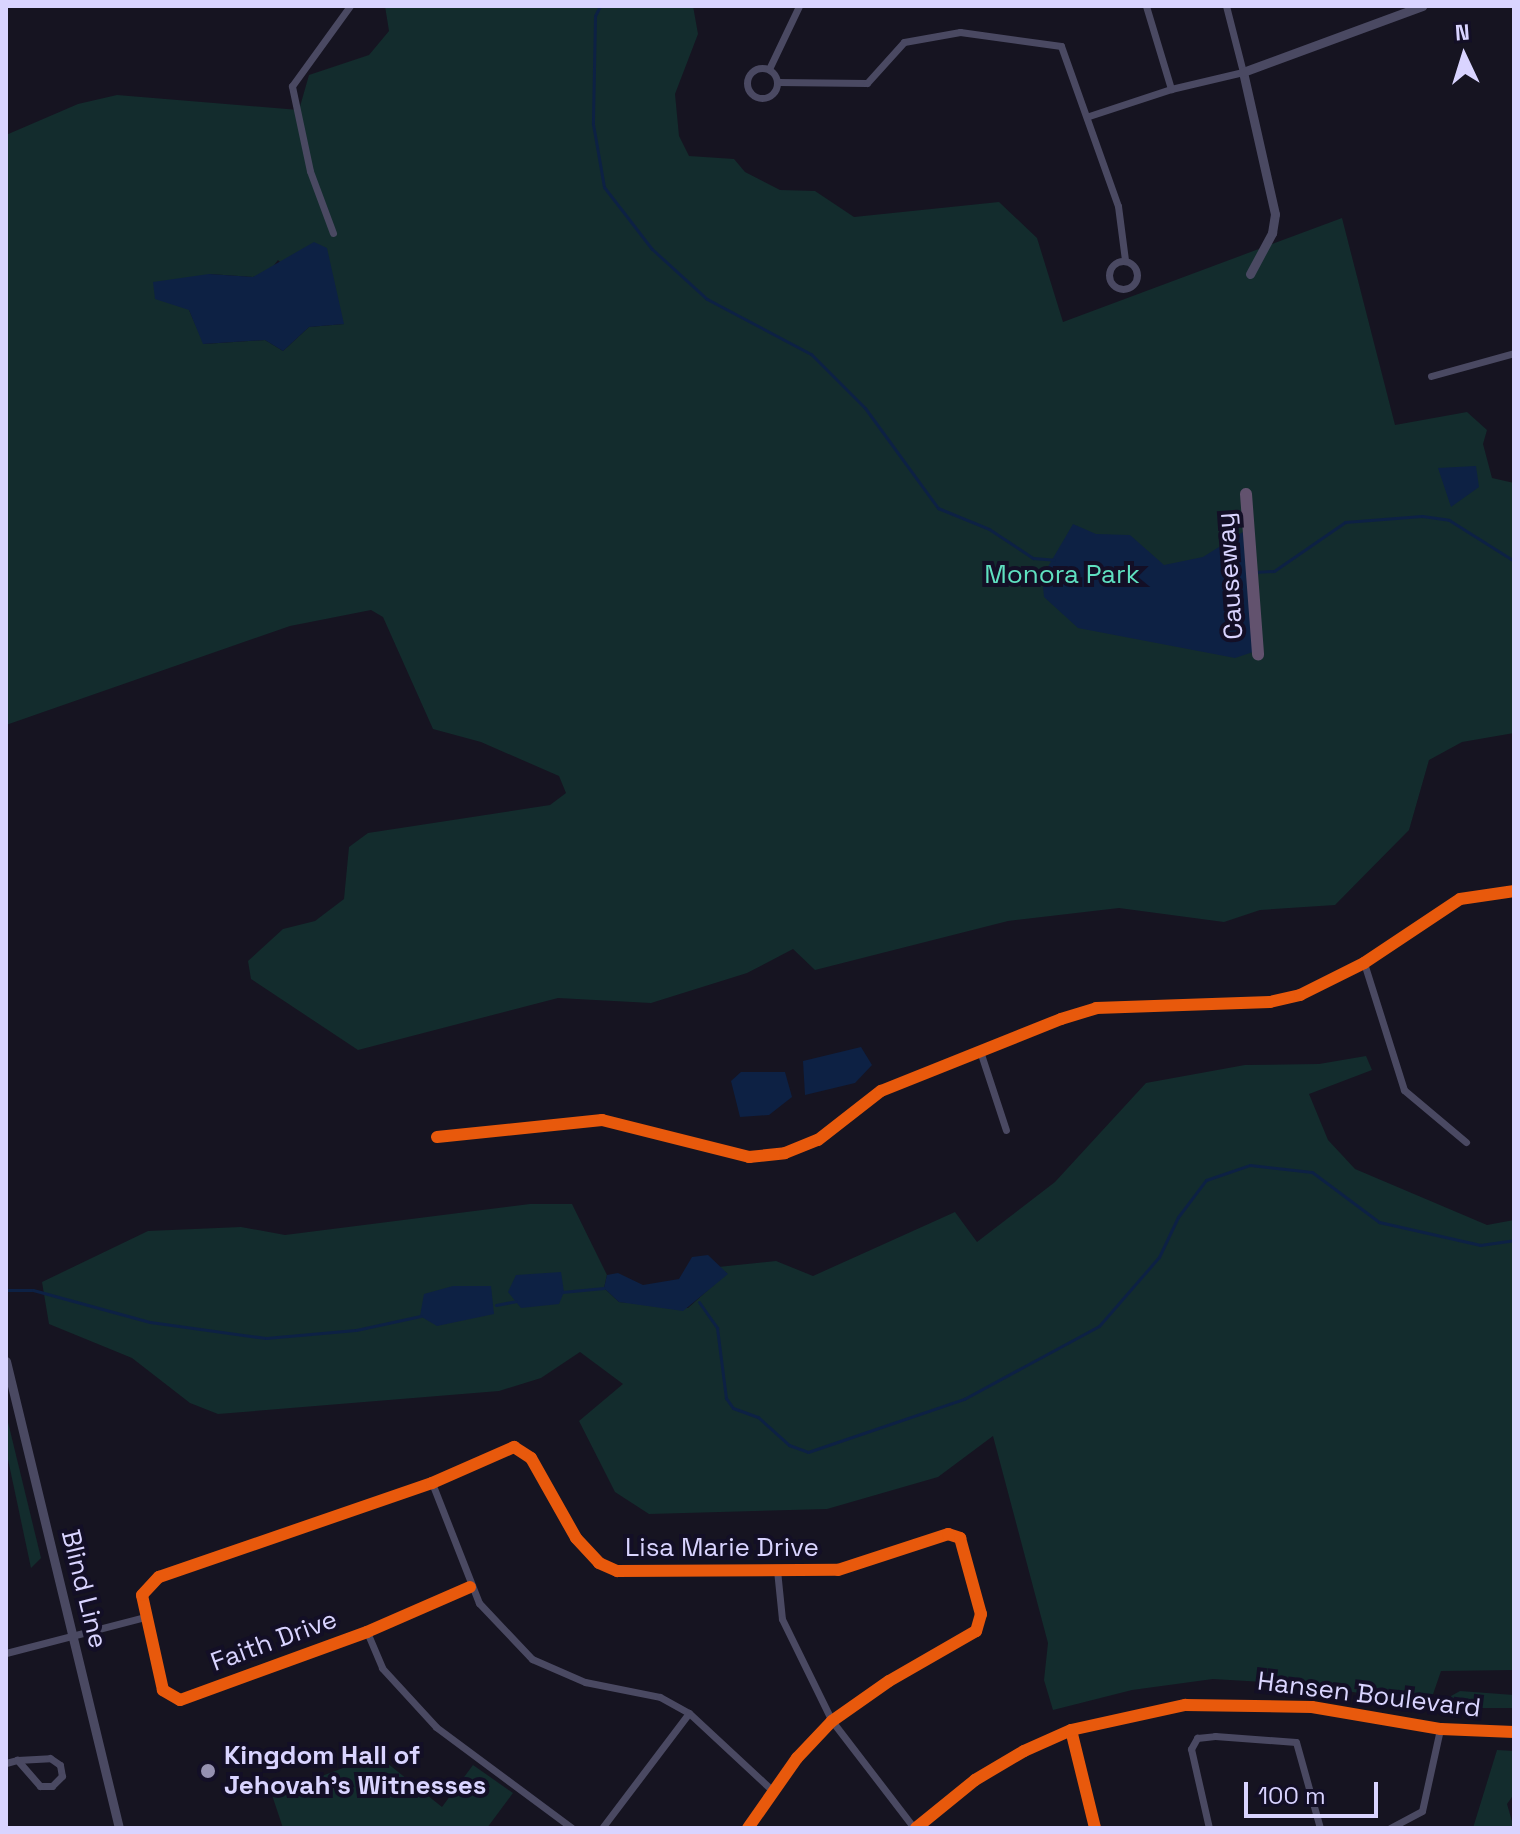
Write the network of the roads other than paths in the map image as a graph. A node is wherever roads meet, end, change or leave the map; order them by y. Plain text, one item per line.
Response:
1 (350, 6) edge
2 (799, 6) edge
3 (1146, 6) edge
4 (1226, 6) edge
5 (1422, 6) edge
6 (769, 69) junction
7 (1243, 72) junction
8 (778, 82) junction
9 (1171, 89) junction
10 (1089, 116) junction
11 (333, 233) dead end
12 (1125, 260) junction
13 (1250, 274) dead end
14 (1514, 353) edge
15 (1431, 376) dead end
16 (1246, 494) dead end
17 (1258, 655) dead end
18 (1514, 891) edge
19 (1364, 963) junction
20 (980, 1051) junction
21 (1006, 1130) dead end
22 (437, 1137) dead end
23 (1466, 1142) dead end
24 (6, 1361) edge
25 (432, 1483) junction
26 (777, 1570) junction
27 (470, 1587) junction
28 (145, 1617) junction
29 (367, 1632) junction
30 (73, 1637) junction
31 (6, 1653) edge
32 (689, 1713) junction
33 (832, 1721) junction
34 (1440, 1729) junction
35 (1071, 1730) junction
36 (1514, 1732) edge
37 (17, 1760) junction
38 (6, 1763) edge
39 (774, 1792) junction
40 (119, 1828) edge
41 (572, 1828) edge
42 (602, 1828) edge
43 (748, 1828) edge
44 (915, 1828) edge
45 (1095, 1828) edge
46 (1209, 1828) edge
47 (1320, 1828) edge
48 (1390, 1828) edge

1 - 11 street
2 - 6 street
3 - 9 street
4 - 7 street
5 - 7 street
6 - 8 street
6 - 8 street
7 - 9 street
7 - 13 street
8 - 10 street
9 - 10 street
10 - 12 street
12 - 12 street
14 - 15 street
16 - 17 highway, Causeway
18 - 19 street
19 - 20 street
19 - 23 street
20 - 21 street
20 - 22 street
24 - 30 street, Blind Line
25 - 26 street, Lisa Marie Drive
25 - 27 street
25 - 28 street, Lisa Marie Drive
26 - 33 street
26 - 33 street, Lisa Marie Drive
27 - 29 street, Faith Drive
27 - 32 street
28 - 29 street, Faith Drive
28 - 30 street
29 - 41 street
30 - 31 street
30 - 40 street, Blind Line
32 - 39 street
32 - 42 street
33 - 39 street, Lisa Marie Drive
33 - 44 street
34 - 35 street, Hansen Boulevard
34 - 36 street, Hansen Boulevard
34 - 48 street
35 - 44 street, Hansen Boulevard
35 - 45 street
37 - 37 street
37 - 38 street
39 - 43 street, Lisa Marie Drive
46 - 47 street

